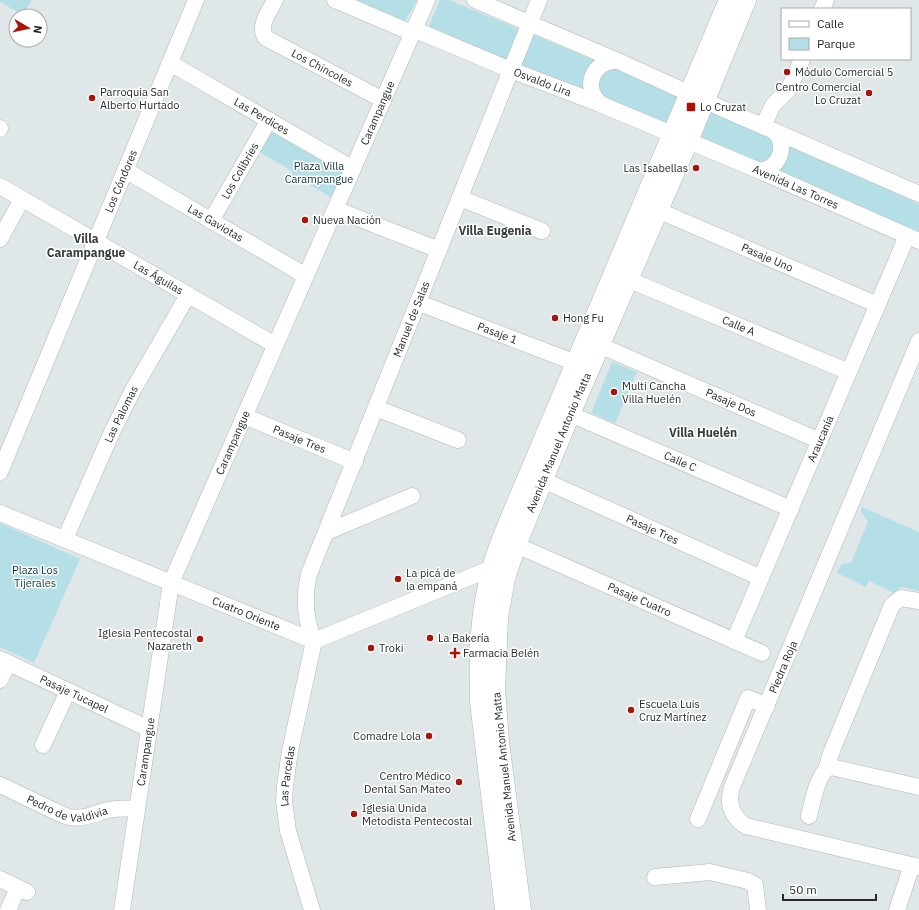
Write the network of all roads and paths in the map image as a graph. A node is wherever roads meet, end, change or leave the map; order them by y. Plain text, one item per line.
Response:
1 (196, 0) edge
2 (275, 0) edge
3 (335, 0) edge
4 (475, 0) edge
5 (539, 0) edge
6 (729, 0) edge
7 (746, 0) edge
8 (425, 1) edge
9 (530, 24) junction
10 (413, 31) junction
11 (802, 60) edge
12 (618, 61) junction
13 (170, 63) junction
14 (512, 70) junction
15 (697, 97) junction
16 (383, 100) junction
17 (600, 104) junction
18 (269, 120) junction
19 (769, 129) junction
20 (680, 137) junction
21 (353, 169) junction
22 (126, 170) junction
23 (760, 171) junction
24 (0, 186) edge
25 (919, 194) edge
26 (460, 198) junction
27 (22, 199) junction
28 (335, 209) junction
29 (657, 210) junction
30 (211, 221) junction
31 (542, 231) dead end
32 (0, 239) edge
33 (913, 239) edge
34 (96, 241) junction
35 (439, 250) junction
36 (306, 276) junction
37 (627, 280) junction
38 (188, 294) junction
39 (419, 303) junction
40 (878, 305) junction
41 (919, 341) edge
42 (275, 345) junction
43 (599, 345) junction
44 (576, 363) junction
45 (849, 372) junction
46 (376, 408) junction
47 (570, 414) junction
48 (244, 416) junction
49 (458, 440) dead end
50 (820, 441) junction
51 (355, 462) junction
52 (0, 472) edge
53 (543, 480) junction
54 (412, 496) dead end
55 (791, 509) junction
56 (0, 513) edge
57 (327, 532) junction
58 (65, 539) junction
59 (514, 550) junction
60 (492, 568) junction
61 (761, 578) junction
62 (171, 583) junction
63 (919, 601) edge
64 (314, 641) junction
65 (734, 641) junction
66 (762, 653) dead end
67 (4, 661) edge
68 (0, 680) edge
69 (68, 691) junction
70 (767, 706) junction
71 (149, 729) junction
72 (43, 745) dead end
73 (828, 767) junction
74 (918, 783) edge
75 (0, 785) edge
76 (137, 809) junction
77 (809, 816) dead end
78 (698, 820) dead end
79 (916, 866) edge
80 (655, 877) dead end
81 (0, 880) edge
82 (8, 910) edge
83 (122, 910) edge
84 (312, 910) edge
85 (506, 910) edge
86 (521, 910) edge
87 (758, 910) edge
88 (897, 910) edge

1 - 13 street, Los Cóndores
2 - 16 street, Los Chincoles
3 - 10 street, Osvaldo Lira
4 - 9 street
5 - 9 street, Manuel de Salas
6 - 15 main road, Avenida Manuel Antonio Matta
7 - 15 main road, Avenida Manuel Antonio Matta
8 - 10 street, Carampangue
9 - 12 street
9 - 14 street, Manuel de Salas
10 - 14 street, Osvaldo Lira
10 - 16 street, Carampangue
11 - 19 street
12 - 15 street
12 - 17 street
13 - 18 street, Las Perdices
13 - 22 street, Los Cóndores
14 - 17 street, Osvaldo Lira
14 - 26 street, Manuel de Salas
15 - 19 street
15 - 20 main road, Avenida Manuel Antonio Matta
16 - 21 street, Carampangue
17 - 20 street, Osvaldo Lira
18 - 21 street, Las Perdices
18 - 30 street, Los Colibríes
19 - 23 street
19 - 25 street
20 - 23 street, Avenida Las Torres
20 - 29 main road, Avenida Manuel Antonio Matta
20 - 44 main road, Avenida Manuel Antonio Matta
21 - 28 street, Carampangue
22 - 30 street, Las Gaviotas
22 - 34 street, Los Cóndores
23 - 33 street, Avenida Las Torres
24 - 27 street, Las Águilas
26 - 31 street
26 - 35 street, Manuel de Salas
27 - 32 street
27 - 34 street, Las Águilas
28 - 35 street
28 - 36 street, Carampangue
29 - 37 main road, Avenida Manuel Antonio Matta
29 - 40 street, Pasaje Uno
30 - 36 street, Las Gaviotas
33 - 40 street, Araucanía
34 - 38 street, Las Águilas
34 - 52 street, Los Cóndores
35 - 39 street, Manuel de Salas
36 - 42 street, Carampangue
37 - 43 main road, Avenida Manuel Antonio Matta
37 - 45 street, Calle A
38 - 42 street, Las Águilas
38 - 58 street, Las Palomas
39 - 44 street, Pasaje 1
39 - 46 street, Manuel de Salas
40 - 45 street, Araucanía
41 - 70 street, Piedra Roja
42 - 48 street, Carampangue
43 - 47 main road, Avenida Manuel Antonio Matta
43 - 50 street, Pasaje Dos
44 - 60 main road, Avenida Manuel Antonio Matta
45 - 50 street, Araucanía
46 - 49 street
46 - 51 street, Manuel de Salas
47 - 53 main road, Avenida Manuel Antonio Matta
47 - 55 street, Calle C
48 - 51 street, Pasaje Tres
48 - 62 street, Carampangue
50 - 55 street, Araucanía
51 - 57 street, Manuel de Salas
53 - 59 main road, Avenida Manuel Antonio Matta
53 - 61 street, Pasaje Tres
54 - 57 street
55 - 61 street, Araucanía
56 - 58 street, Cuatro Oriente
57 - 64 street, Manuel de Salas
58 - 62 street, Cuatro Oriente
59 - 60 main road
59 - 65 street, Pasaje Cuatro
59 - 86 main road, Avenida Manuel Antonio Matta
60 - 64 street
60 - 85 main road, Avenida Manuel Antonio Matta
61 - 65 street, Araucanía
62 - 64 street, Cuatro Oriente
62 - 71 street, Carampangue
63 - 73 street
64 - 84 street, Las Parcelas
65 - 66 street, Pasaje Cuatro
67 - 68 street
67 - 69 street, Pasaje Tucapel
69 - 71 street, Pasaje Tucapel
69 - 72 street
70 - 78 street
70 - 79 street, Piedra Roja
71 - 76 street, Carampangue
73 - 74 street
73 - 77 street
75 - 76 street, Pedro de Valdivia
76 - 83 street, Carampangue
79 - 88 street
80 - 87 street
81 - 82 street

